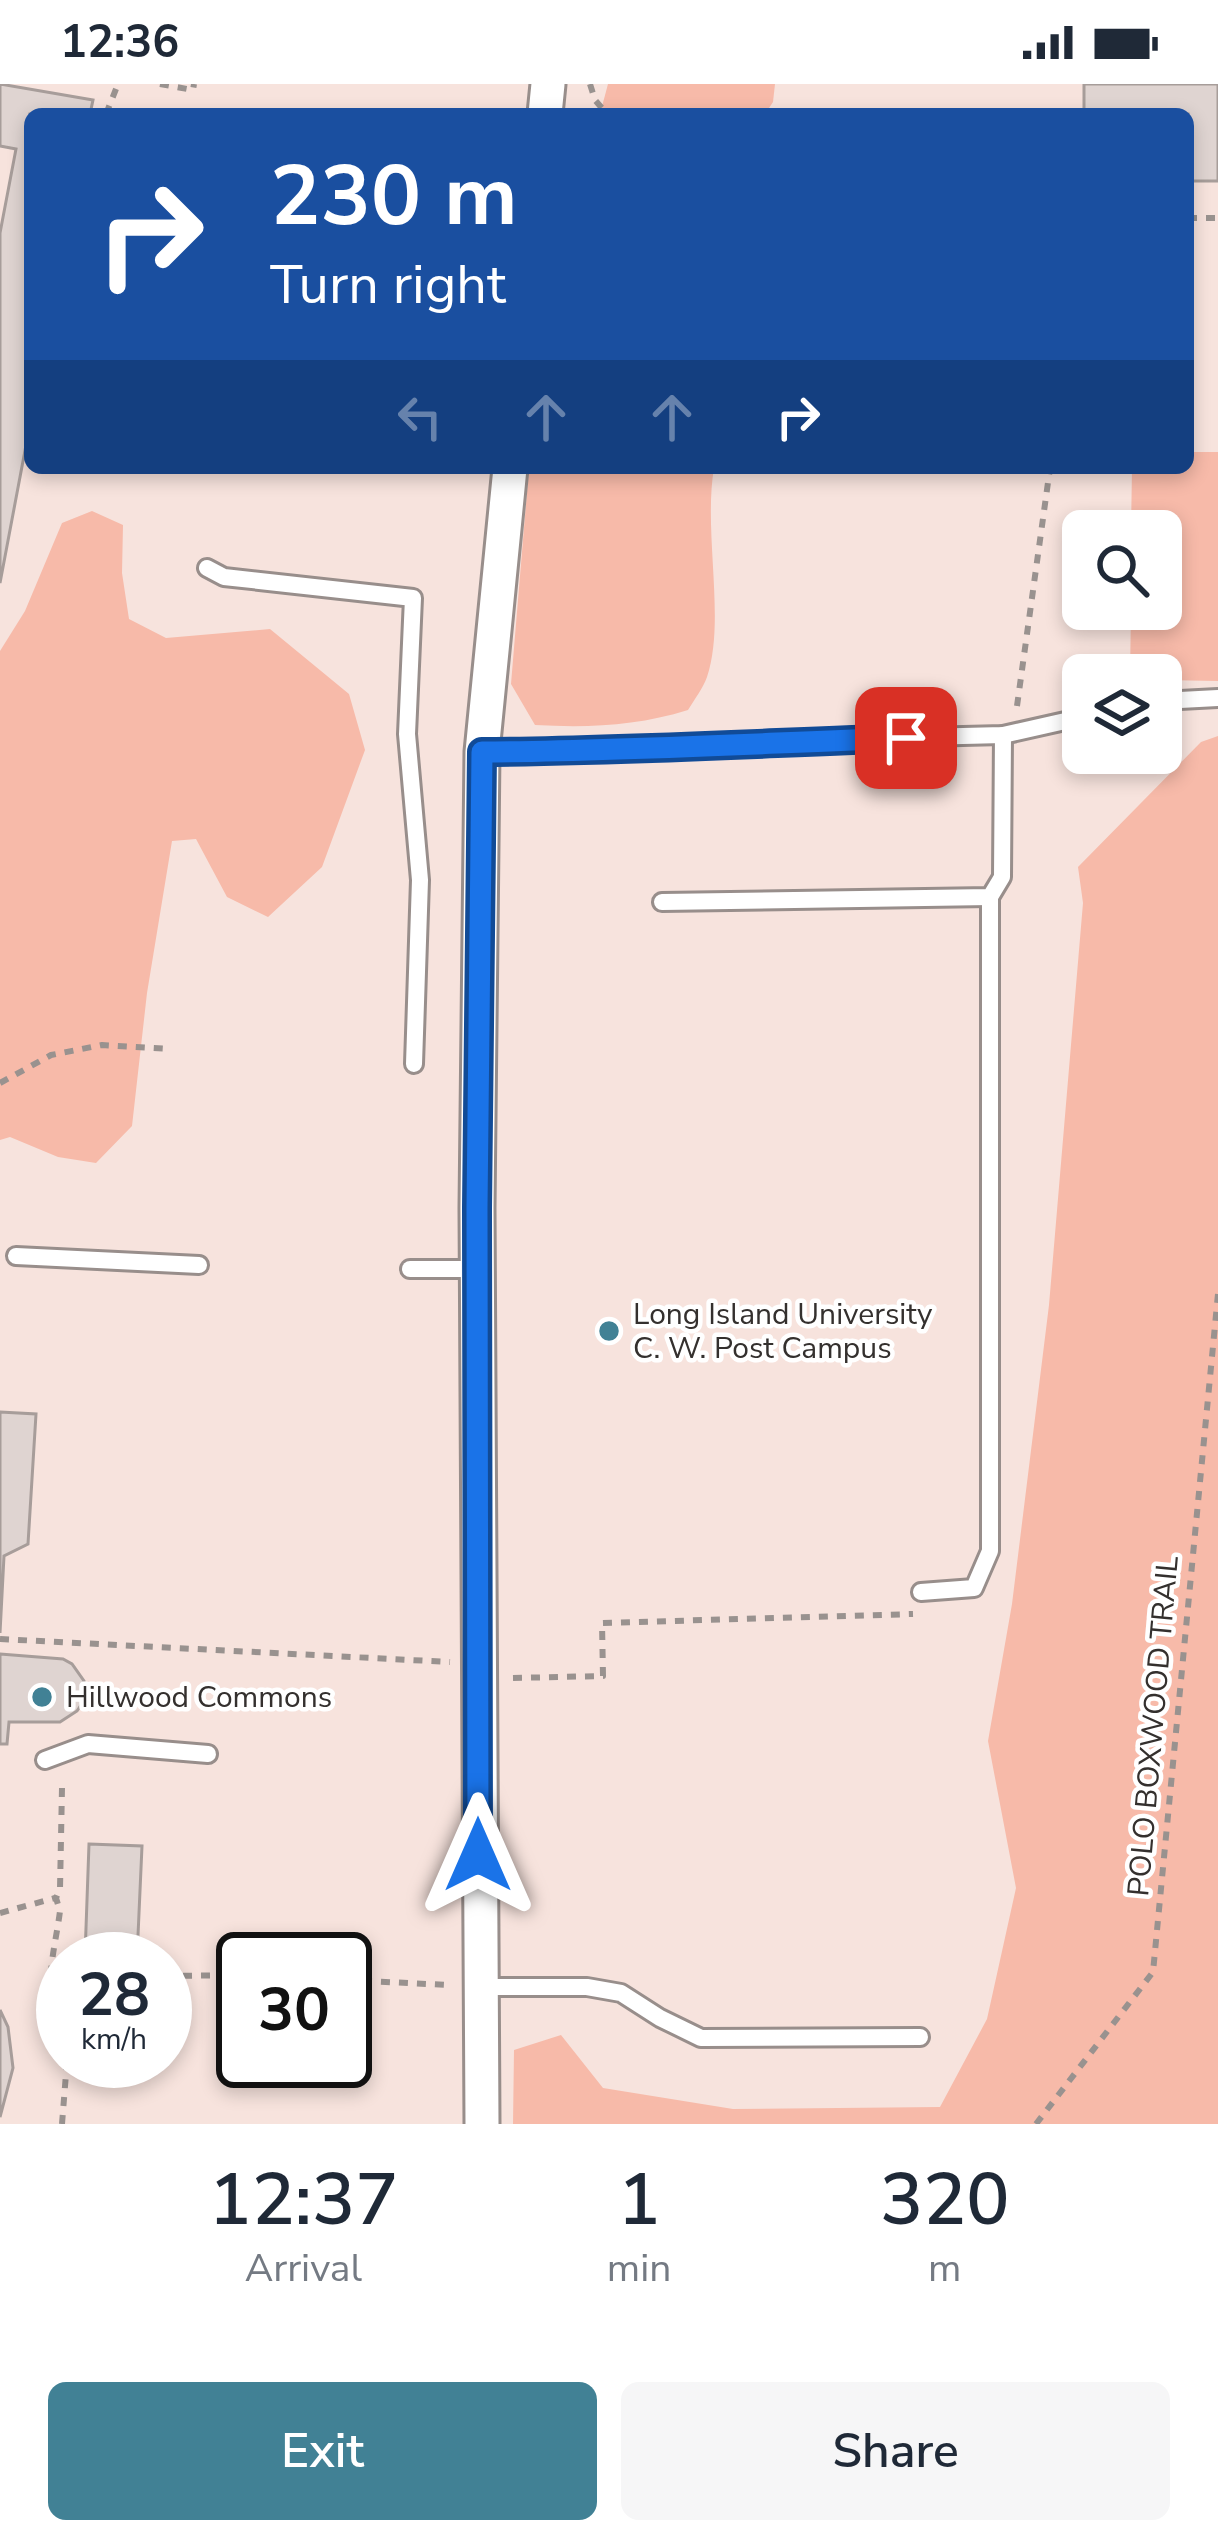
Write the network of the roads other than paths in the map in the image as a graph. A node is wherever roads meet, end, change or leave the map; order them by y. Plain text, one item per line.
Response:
1 (509, 474) edge
2 (207, 568) dead end
3 (1218, 698) edge
4 (1182, 700) edge
5 (1062, 722) edge
6 (1008, 734) junction
7 (482, 752) junction
8 (990, 897) junction
9 (662, 902) dead end
10 (414, 1064) dead end
11 (16, 1256) dead end
12 (199, 1265) dead end
13 (410, 1269) dead end
14 (477, 1269) junction
15 (921, 1592) dead end
16 (208, 1754) dead end
17 (45, 1760) dead end
18 (478, 1987) junction
19 (920, 2037) dead end
20 (482, 2124) edge

1 - 7 street
2 - 10 lane
3 - 4 lane
5 - 6 lane
6 - 7 lane
6 - 8 lane
7 - 14 street
8 - 9 lane
8 - 15 lane
11 - 12 lane
13 - 14 lane
14 - 18 street
16 - 17 lane
18 - 19 lane
18 - 20 street

